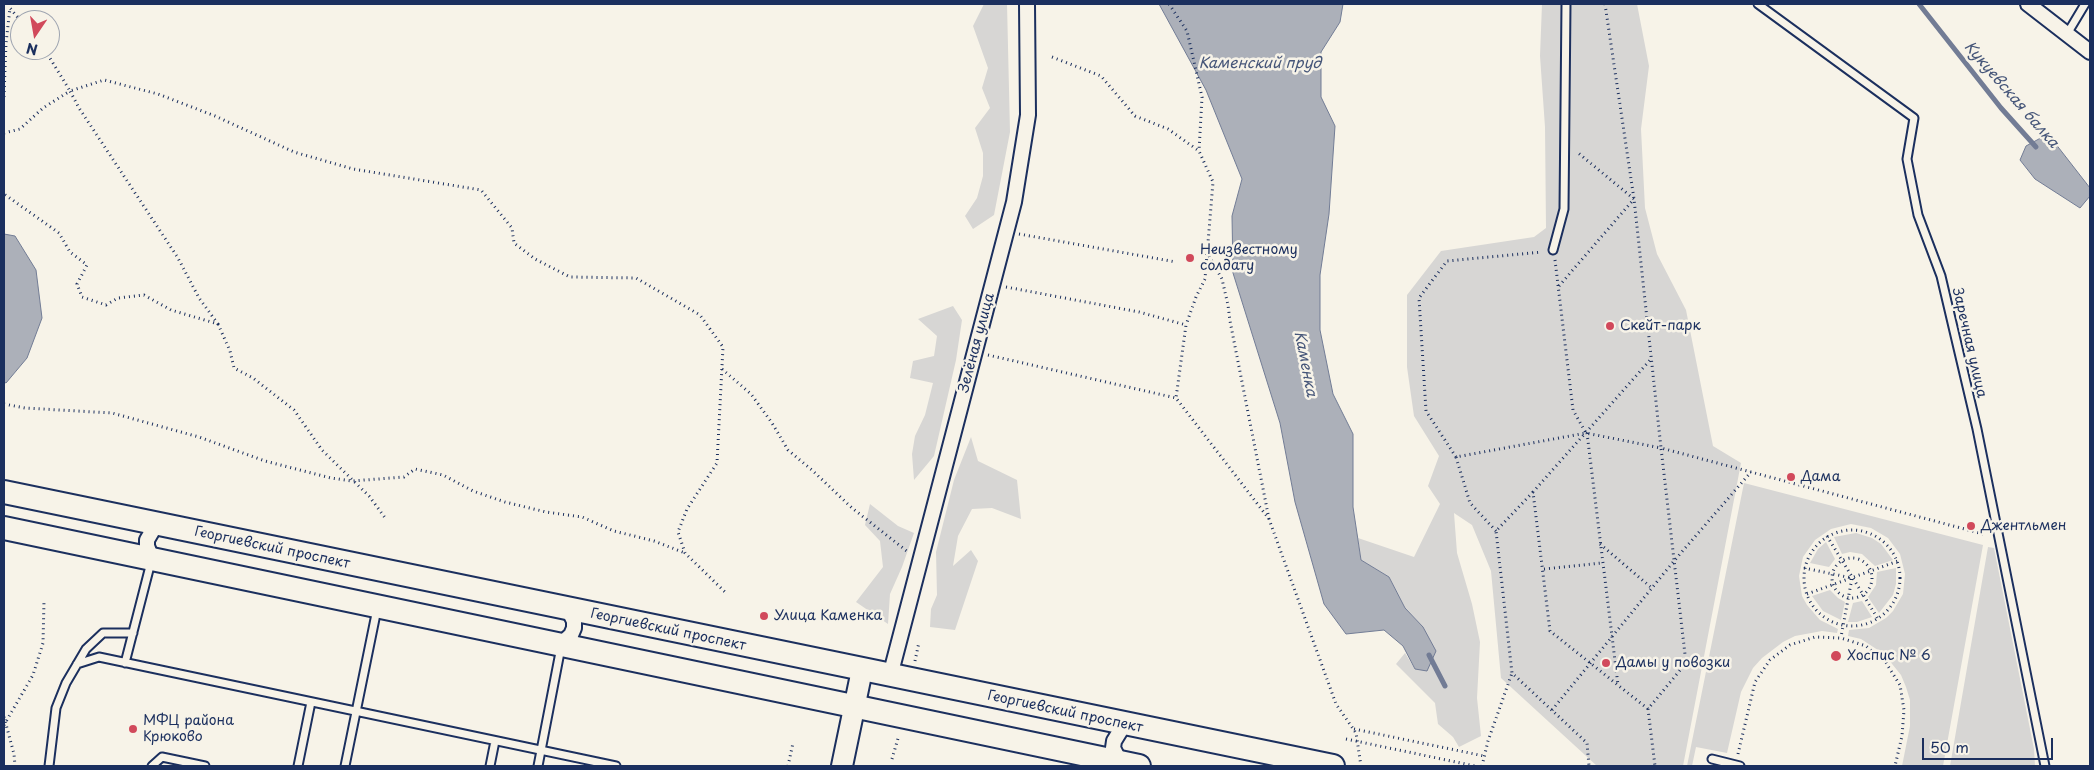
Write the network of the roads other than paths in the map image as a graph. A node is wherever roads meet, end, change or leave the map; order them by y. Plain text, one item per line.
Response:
1 (1027, 4) edge
2 (1566, 4) edge
3 (1758, 4) edge
4 (2028, 4) edge
5 (2085, 4) edge
6 (2067, 34) junction
7 (2090, 52) edge
8 (1553, 250) road end
9 (4, 492) edge
10 (161, 525) junction
11 (4, 528) edge
12 (152, 559) junction
13 (378, 606) junction
14 (568, 609) junction
15 (133, 633) junction
16 (561, 644) junction
17 (125, 663) junction
18 (78, 664) junction
19 (862, 670) junction
20 (890, 676) junction
21 (312, 702) junction
22 (854, 706) junction
23 (356, 712) junction
24 (1130, 726) junction
25 (495, 741) junction
26 (541, 750) junction
27 (1712, 759) dead end
28 (1130, 764) edge
29 (49, 766) edge
30 (152, 766) edge
31 (206, 766) edge
32 (298, 766) edge
33 (345, 766) edge
34 (490, 766) edge
35 (538, 766) edge
36 (616, 766) edge
37 (842, 766) edge
38 (1333, 766) edge
39 (1738, 766) edge
40 (2045, 766) edge

1 - 20 street, Зелёная улица
2 - 8 lane
3 - 40 lane, Заречная улица
4 - 6 street
5 - 6 lane
6 - 7 street
9 - 10 main road, Георгиевский проспект
10 - 12 street
10 - 14 main road, Георгиевский проспект
11 - 12 main road
12 - 13 main road
12 - 15 lane
13 - 16 main road
13 - 23 lane
14 - 16 street
14 - 19 main road, Георгиевский проспект
15 - 17 lane
15 - 18 lane
16 - 22 main road
16 - 26 lane
17 - 18 lane
17 - 21 lane
18 - 29 lane
19 - 20 main road, Георгиевский проспект
19 - 22 main road
20 - 24 main road, Георгиевский проспект
21 - 23 lane
21 - 32 lane
22 - 28 main road
22 - 37 main road
23 - 25 lane
23 - 33 lane
24 - 28 street
24 - 38 main road, Георгиевский проспект
25 - 26 lane
25 - 34 lane
26 - 35 lane
26 - 36 lane
27 - 39 lane
30 - 31 lane

